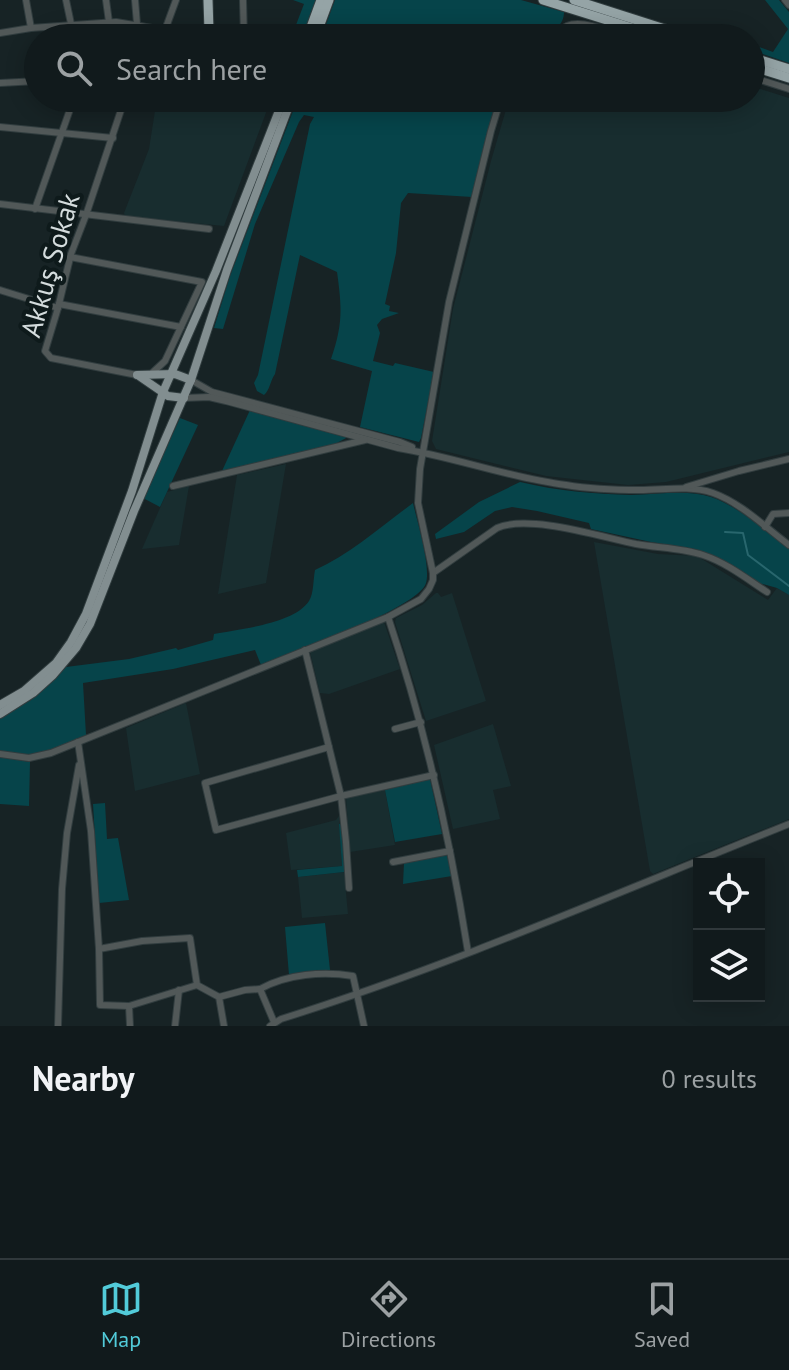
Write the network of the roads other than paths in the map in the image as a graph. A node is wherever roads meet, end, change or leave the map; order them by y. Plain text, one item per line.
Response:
1 (26, 0) edge
2 (66, 0) edge
3 (106, 0) edge
4 (135, 0) edge
5 (176, 0) edge
6 (208, 0) edge
7 (243, 0) edge
8 (321, 0) edge
9 (329, 0) edge
10 (543, 0) edge
11 (574, 0) edge
12 (589, 2) edge
13 (109, 22) junction
14 (30, 24) edge
15 (71, 24) edge
16 (84, 24) edge
17 (137, 24) joint
18 (167, 24) edge
19 (209, 24) edge
20 (244, 24) edge
21 (312, 24) edge
22 (320, 24) edge
23 (619, 24) edge
24 (653, 24) edge
25 (24, 29) edge
26 (0, 33) edge
27 (765, 61) edge
28 (789, 67) edge
29 (765, 70) edge
30 (789, 78) edge
31 (765, 81) edge
32 (24, 82) edge
33 (0, 83) edge
34 (789, 89) edge
35 (69, 112) edge
36 (121, 112) edge
37 (279, 112) edge
38 (287, 112) edge
39 (497, 112) edge
40 (0, 127) edge
41 (62, 133) junction
42 (113, 138) junction
43 (0, 204) edge
44 (35, 209) junction
45 (86, 215) junction
46 (209, 229) dead end
47 (70, 257) junction
48 (213, 279) junction
49 (202, 282) junction
50 (0, 290) edge
51 (59, 306) junction
52 (181, 327) junction
53 (150, 374) junction
54 (170, 374) junction
55 (137, 375) junction
56 (191, 380) junction
57 (163, 392) junction
58 (184, 398) junction
59 (368, 440) junction
60 (423, 452) junction
61 (789, 459) edge
62 (173, 486) dead end
63 (683, 488) junction
64 (789, 513) edge
65 (765, 527) junction
66 (789, 545) edge
67 (433, 573) junction
68 (767, 592) dead end
69 (388, 617) junction
70 (305, 650) junction
71 (0, 705) edge
72 (0, 714) edge
73 (421, 722) junction
74 (395, 729) dead end
75 (78, 742) junction
76 (329, 747) junction
77 (0, 754) edge
78 (79, 761) junction
79 (434, 775) junction
80 (341, 796) junction
81 (789, 824) edge
82 (450, 851) junction
83 (393, 862) dead end
84 (349, 888) dead end
85 (99, 949) junction
86 (468, 952) junction
87 (197, 985) junction
88 (260, 989) junction
89 (179, 990) junction
90 (357, 995) junction
91 (219, 997) junction
92 (129, 1006) junction
93 (272, 1024) edge
94 (361, 1025) edge
95 (58, 1026) edge
96 (130, 1026) edge
97 (175, 1026) edge
98 (224, 1026) edge

1 - 14 street
2 - 15 street
3 - 13 street
4 - 17 street
5 - 18 street
6 - 19 highway
7 - 20 street
8 - 21 highway
9 - 22 highway
10 - 23 highway
11 - 12 highway
12 - 24 highway
13 - 16 street
13 - 17 street
25 - 26 street
27 - 28 highway
29 - 30 highway
31 - 34 street
32 - 33 street
35 - 41 street
36 - 42 street, Akkuş Sokak
37 - 48 main road
38 - 56 main road
39 - 60 street
40 - 41 street
41 - 42 street
41 - 44 street
42 - 45 street, Akkuş Sokak
43 - 44 street
44 - 45 street
45 - 46 street
45 - 47 street, Akkuş Sokak
47 - 49 street
47 - 51 street, Akkuş Sokak
48 - 49 street
48 - 54 main road
49 - 52 street
50 - 51 street
51 - 52 street
51 - 55 street, Akkuş Sokak
52 - 53 street
53 - 54 main road
53 - 55 main road
54 - 56 main road
54 - 57 main road
55 - 57 main road
56 - 58 main road
56 - 60 street
57 - 58 main road
57 - 71 main road
58 - 59 street
58 - 72 main road
59 - 60 street
59 - 62 street
60 - 63 street
60 - 67 street
61 - 63 street
63 - 65 street
64 - 65 street
65 - 66 street
67 - 68 street
67 - 69 street
69 - 70 street
69 - 73 street
70 - 75 street
70 - 76 street
73 - 74 street
73 - 79 street
75 - 77 street
75 - 78 street
76 - 80 street
76 - 80 street
78 - 85 street
78 - 95 street
79 - 80 street
79 - 82 street
80 - 84 street
81 - 86 street
82 - 83 street
82 - 86 street
85 - 87 street
85 - 92 street
86 - 90 street
87 - 89 street
87 - 91 street
88 - 90 street
88 - 91 street
88 - 93 street
89 - 92 street
89 - 97 street
90 - 93 street
90 - 94 street
91 - 98 street
92 - 96 street

